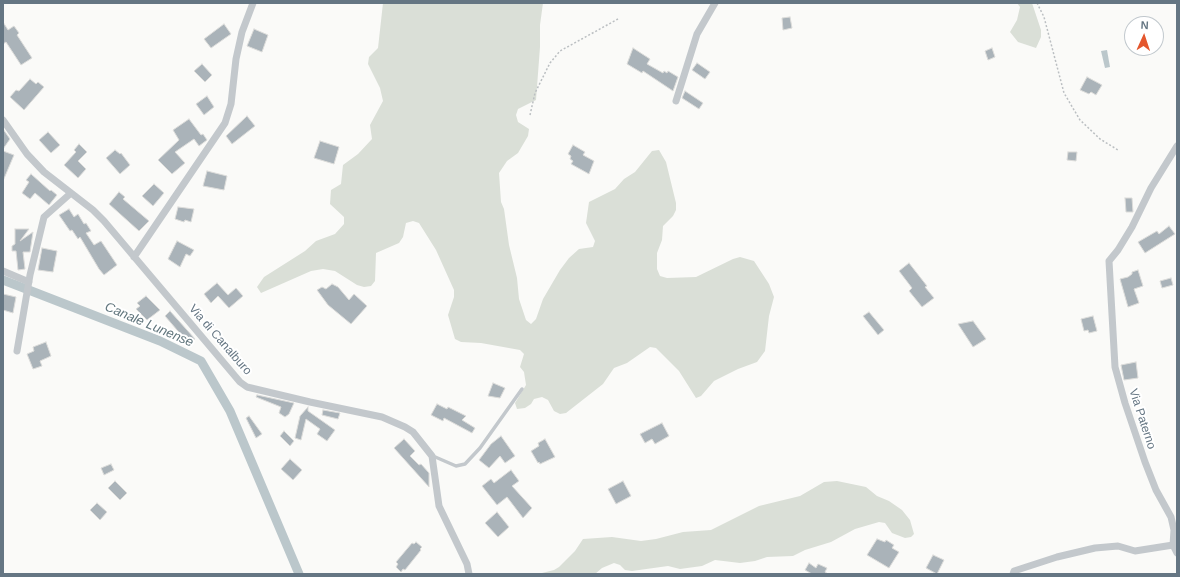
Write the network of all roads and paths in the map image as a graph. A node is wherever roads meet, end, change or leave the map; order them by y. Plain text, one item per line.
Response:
1 (253, 3) edge
2 (715, 3) edge
3 (1037, 3) edge
4 (618, 19) dead end
5 (676, 101) dead end
6 (530, 115) dead end
7 (3, 120) edge
8 (1177, 146) edge
9 (1118, 150) dead end
10 (70, 193) junction
11 (134, 257) junction
12 (3, 271) edge
13 (29, 282) junction
14 (17, 351) dead end
15 (522, 389) dead end
16 (432, 456) junction
17 (1173, 545) junction
18 (1177, 553) edge
19 (469, 574) edge
20 (1012, 574) edge

1 - 11 street
2 - 5 street
3 - 9 path
4 - 6 path
7 - 10 street, Via di Canalburo
8 - 17 street, Via Paterno
10 - 11 street, Via di Canalburo
10 - 13 street
11 - 16 street, Via di Canalburo
12 - 13 street
13 - 14 street
15 - 16 lane
16 - 19 street
17 - 18 street
17 - 20 street

